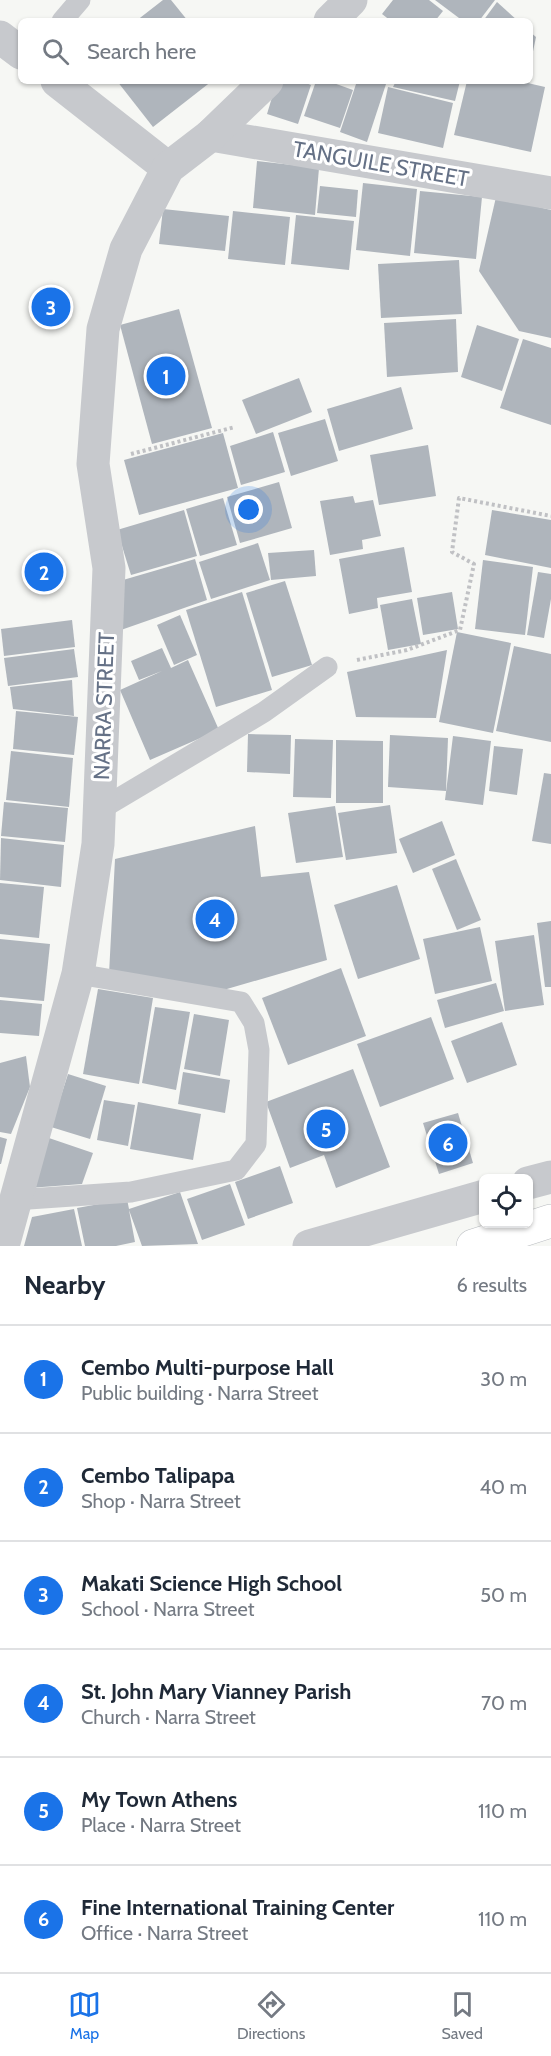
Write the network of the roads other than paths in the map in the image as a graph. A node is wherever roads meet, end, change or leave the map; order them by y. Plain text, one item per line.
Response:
1 (80, 0) edge
2 (351, 0) edge
3 (65, 18) edge
4 (333, 18) edge
5 (0, 37) edge
6 (18, 51) edge
7 (61, 84) edge
8 (264, 84) edge
9 (211, 135) junction
10 (168, 168) junction
11 (551, 193) edge
12 (327, 667) road end
13 (101, 809) junction
14 (78, 974) junction
15 (551, 1177) edge
16 (533, 1182) edge
17 (479, 1197) edge
18 (14, 1200) junction
19 (551, 1221) edge
20 (3, 1246) edge
21 (309, 1246) edge
22 (473, 1246) edge

1 - 3 lane
2 - 4 street
5 - 6 street
7 - 10 street
8 - 9 street
9 - 10 street
9 - 11 street, TANGUILE STREET
10 - 13 street, NARRA STREET
12 - 13 lane
13 - 14 street, NARRA STREET
14 - 18 street, NARRA STREET
14 - 18 lane
15 - 16 street
17 - 21 street
18 - 20 street, NARRA STREET
19 - 22 main road

